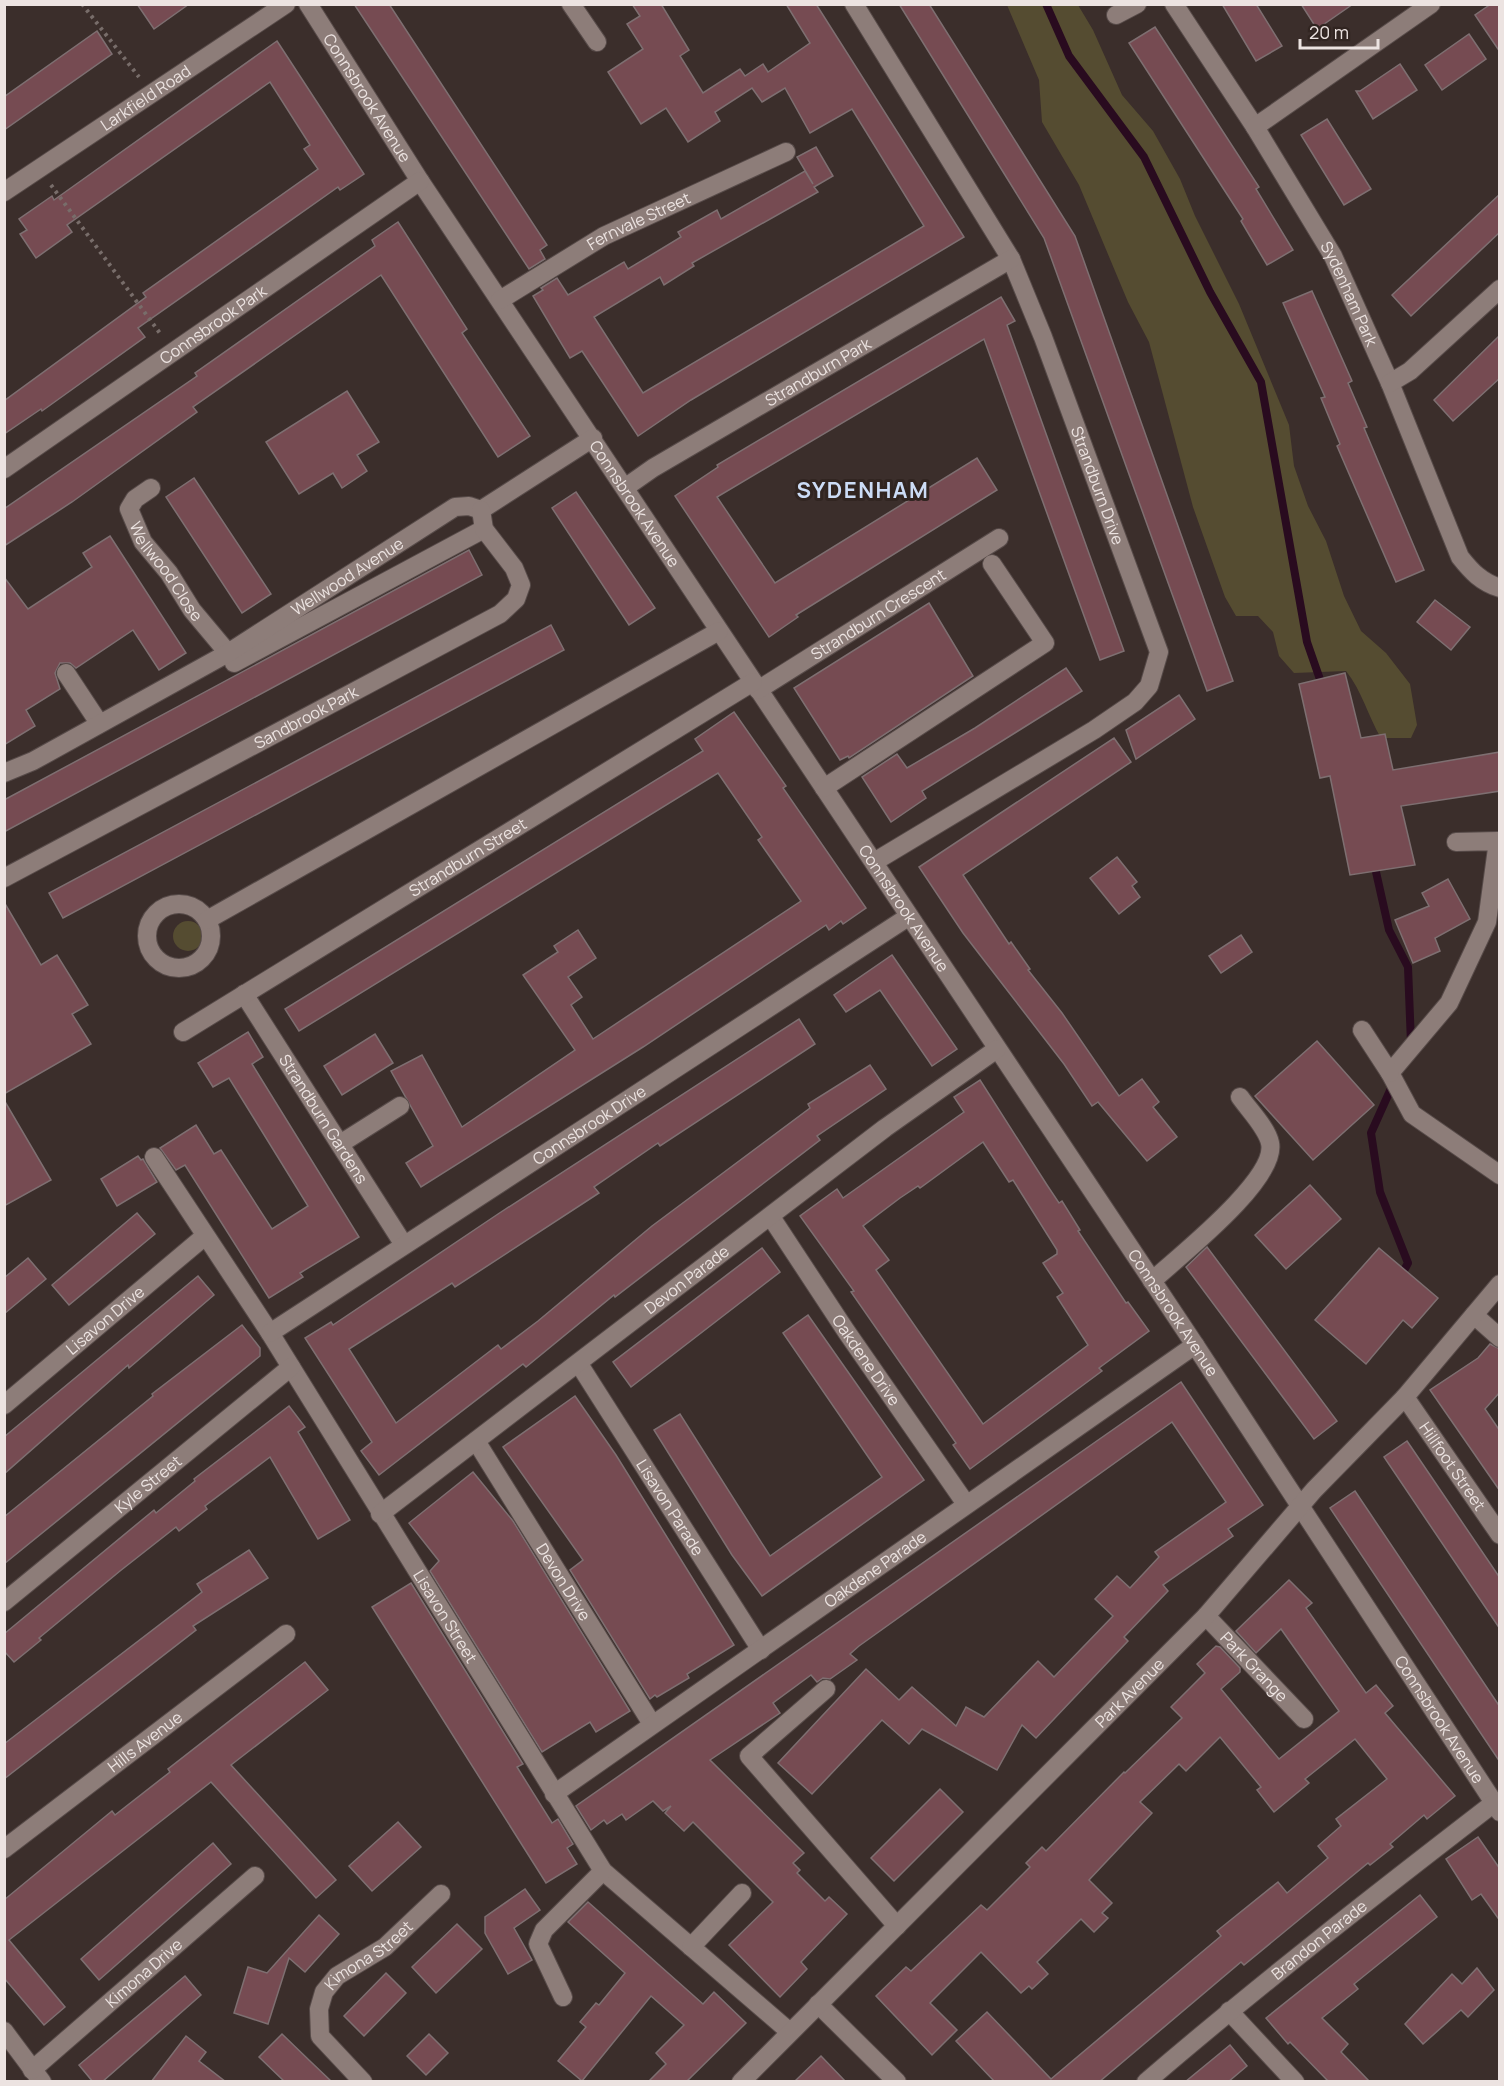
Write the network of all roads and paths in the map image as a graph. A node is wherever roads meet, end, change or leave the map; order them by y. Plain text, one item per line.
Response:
1 (82, 4) edge
2 (286, 4) edge
3 (308, 4) edge
4 (571, 4) edge
5 (854, 4) edge
6 (1137, 4) edge
7 (1174, 4) edge
8 (1431, 4) edge
9 (1116, 15) dead end
10 (597, 42) dead end
11 (152, 94) junction
12 (1255, 127) junction
13 (786, 152) dead end
14 (39, 169) junction
15 (420, 181) junction
16 (4, 192) edge
17 (1011, 259) junction
18 (1500, 289) edge
19 (500, 300) junction
20 (173, 351) junction
21 (1390, 383) junction
22 (593, 438) junction
23 (4, 469) edge
24 (626, 487) junction
25 (151, 488) dead end
26 (481, 510) junction
27 (484, 529) junction
28 (999, 538) dead end
29 (992, 564) dead end
30 (1500, 588) edge
31 (719, 631) junction
32 (228, 653) junction
33 (66, 673) dead end
34 (755, 686) junction
35 (99, 723) junction
36 (4, 773) edge
37 (4, 785) edge
38 (824, 788) junction
39 (1499, 841) edge
40 (1456, 842) dead end
41 (874, 862) junction
42 (4, 878) edge
43 (908, 917) junction
44 (207, 920) dead end
45 (244, 994) junction
46 (1362, 1030) dead end
47 (183, 1032) dead end
48 (997, 1049) junction
49 (1390, 1073) junction
50 (1240, 1097) dead end
51 (400, 1106) dead end
52 (340, 1144) junction
53 (154, 1157) dead end
54 (1500, 1175) edge
55 (771, 1217) junction
56 (205, 1236) junction
57 (404, 1245) junction
58 (1152, 1281) junction
59 (1500, 1284) edge
60 (1474, 1315) junction
61 (270, 1333) junction
62 (1500, 1338) edge
63 (1195, 1345) junction
64 (579, 1364) junction
65 (291, 1367) junction
66 (1405, 1397) junction
67 (4, 1406) edge
68 (476, 1441) junction
69 (966, 1504) junction
70 (1299, 1508) junction
71 (380, 1514) junction
72 (1500, 1535) edge
73 (4, 1602) edge
74 (1206, 1616) junction
75 (286, 1634) dead end
76 (761, 1650) junction
77 (826, 1689) dead end
78 (1304, 1719) dead end
79 (652, 1724) junction
80 (554, 1794) junction
81 (1497, 1808) edge
82 (4, 1849) edge
83 (603, 1871) junction
84 (255, 1876) dead end
85 (742, 1893) dead end
86 (441, 1894) dead end
87 (897, 1926) junction
88 (691, 1947) junction
89 (563, 1997) dead end
90 (818, 2004) junction
91 (1229, 2011) junction
92 (4, 2031) edge
93 (790, 2032) junction
94 (37, 2076) edge
95 (363, 2082) edge
96 (741, 2082) edge
97 (897, 2082) edge
98 (1146, 2082) edge
99 (1295, 2082) edge

1 - 11 path
2 - 11 street, Larkfield Road
3 - 15 street, Connsbrook Avenue
4 - 10 street
5 - 17 street, Strandburn Drive
6 - 9 street
7 - 12 street, Sydenham Park
8 - 12 street
11 - 14 street, Larkfield Road
12 - 21 street, Sydenham Park
13 - 19 street, Fernvale Street
14 - 16 street, Larkfield Road
14 - 20 path
15 - 19 street, Connsbrook Avenue
15 - 20 street, Connsbrook Park
17 - 24 street, Strandburn Park
17 - 41 street, Strandburn Drive
18 - 21 street
19 - 22 street, Connsbrook Avenue
20 - 23 street, Connsbrook Park
21 - 30 street, Sydenham Park
22 - 24 street, Connsbrook Avenue
22 - 26 street
24 - 31 street, Connsbrook Avenue
25 - 32 street, Wellwood Close
26 - 27 street, Sandbrook Park
26 - 32 street, Wellwood Avenue
27 - 37 street
27 - 42 street, Sandbrook Park
28 - 34 street, Strandburn Crescent
29 - 38 street
31 - 34 street, Connsbrook Avenue
31 - 44 street
32 - 35 street, Wellwood Avenue
33 - 35 street
34 - 38 street, Connsbrook Avenue
34 - 45 street, Strandburn Street
35 - 36 street, Wellwood Avenue
38 - 41 street, Connsbrook Avenue
39 - 40 street
39 - 49 street
41 - 43 street, Connsbrook Avenue
43 - 48 street, Connsbrook Avenue
43 - 57 street, Connsbrook Drive
45 - 47 street, Strandburn Street
45 - 52 street, Strandburn Gardens
46 - 49 street
48 - 55 street, Devon Parade
48 - 58 street, Connsbrook Avenue
49 - 54 street
50 - 58 street
51 - 52 street
52 - 57 street, Strandburn Gardens
53 - 56 street, Lisavon Street
55 - 64 street, Devon Parade
55 - 69 street, Oakdene Drive
56 - 61 street, Lisavon Street
56 - 67 street, Lisavon Drive
57 - 61 street, Connsbrook Drive
58 - 63 street, Connsbrook Avenue
59 - 60 street, Park Avenue
60 - 62 street
60 - 66 street, Park Avenue
61 - 65 street, Lisavon Street
63 - 69 street, Oakdene Parade
63 - 70 street, Connsbrook Avenue
64 - 68 street, Devon Parade
64 - 76 street, Lisavon Parade
65 - 71 street, Lisavon Street
65 - 73 street, Kyle Street
66 - 70 street, Park Avenue
66 - 72 street, Hillfoot Street
68 - 71 street, Devon Parade
68 - 79 street, Devon Drive
69 - 76 street, Oakdene Parade
70 - 74 street, Park Avenue
70 - 81 street, Connsbrook Avenue
71 - 80 street, Lisavon Street
74 - 78 street, Park Grange
74 - 87 street, Park Avenue
75 - 82 street, Hills Avenue
76 - 79 street, Oakdene Parade
77 - 87 street
79 - 80 street, Oakdene Parade
80 - 83 street, Lisavon Street
81 - 91 street, Brandon Parade
83 - 88 street, Lisavon Street
83 - 89 street
84 - 94 street, Kimona Drive
85 - 88 street
86 - 95 street, Kimona Street
87 - 90 street, Park Avenue
88 - 93 street, Lisavon Street
90 - 93 street, Park Avenue
90 - 97 street
91 - 98 street, Brandon Parade
91 - 99 street
92 - 94 street
93 - 96 street, Park Avenue

